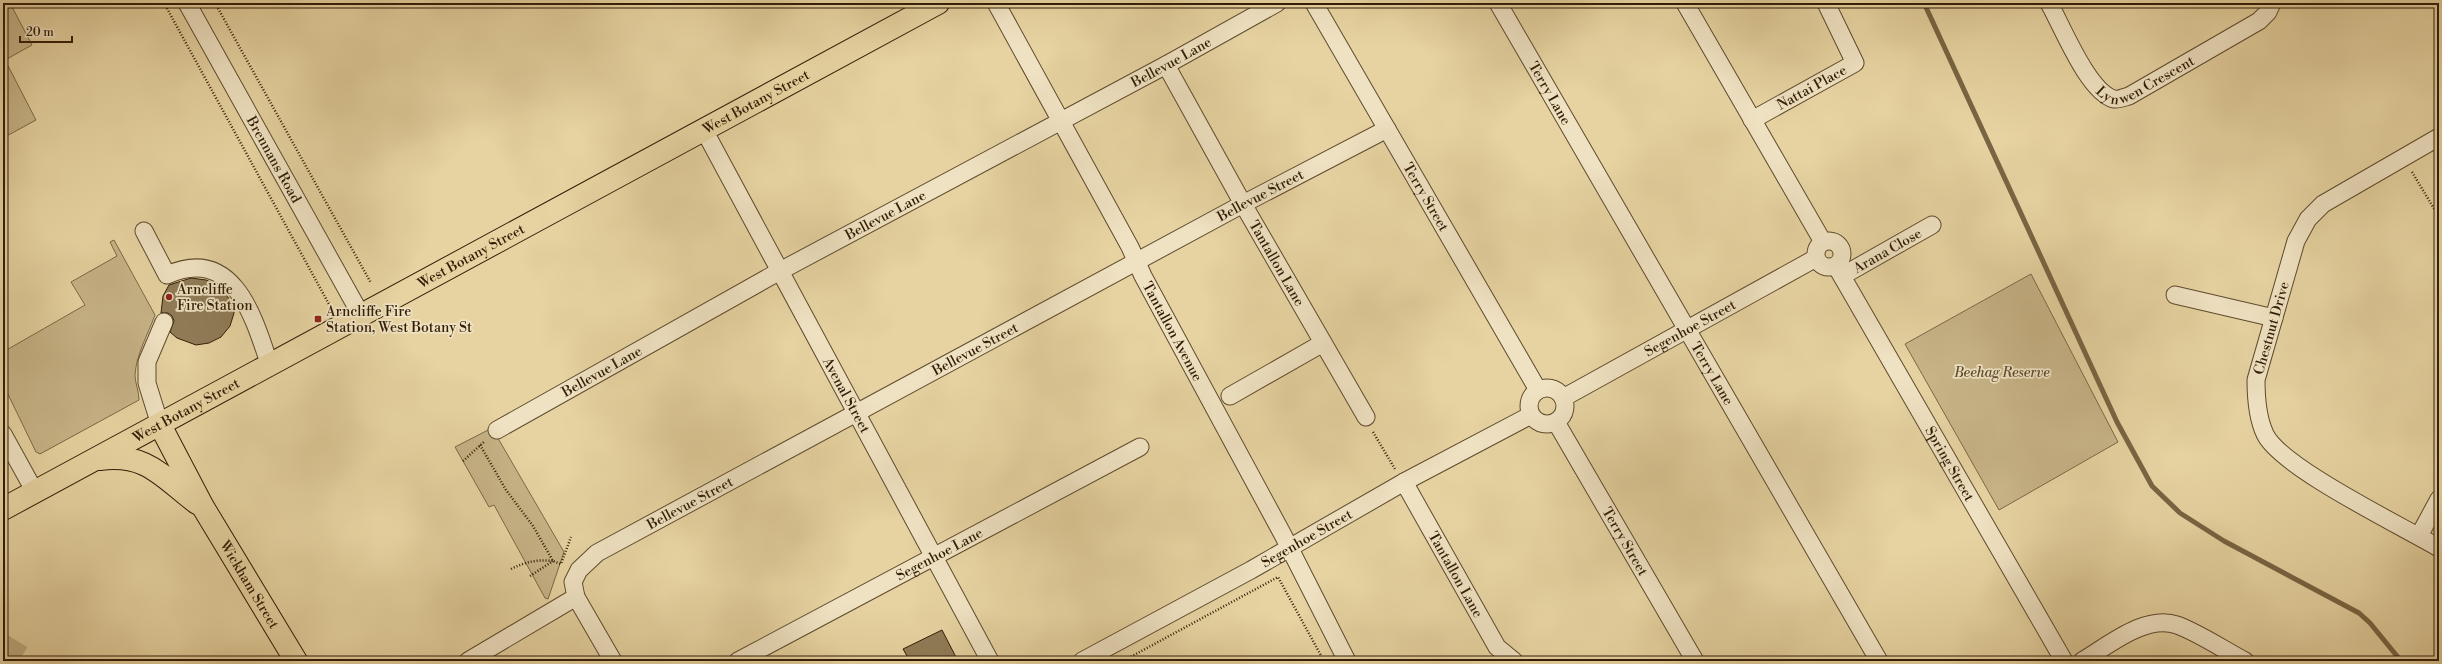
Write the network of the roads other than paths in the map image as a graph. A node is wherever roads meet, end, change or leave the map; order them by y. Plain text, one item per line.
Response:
1 (187, 3) edge
2 (938, 3) edge
3 (996, 3) edge
4 (1277, 3) edge
5 (1314, 3) edge
6 (1498, 3) edge
7 (1685, 3) edge
8 (1826, 3) edge
9 (2049, 3) edge
10 (2272, 3) edge
11 (1166, 65) junction
12 (1752, 120) junction
13 (1060, 121) junction
14 (1387, 129) junction
15 (704, 130) junction
16 (2439, 137) edge
17 (1243, 204) junction
18 (1932, 225) dead end
19 (144, 231) dead end
20 (1823, 242) junction
21 (1816, 258) junction
22 (1137, 263) junction
23 (780, 271) junction
24 (1839, 271) junction
25 (2175, 294) dead end
26 (361, 315) junction
27 (2274, 318) junction
28 (164, 322) dead end
29 (1688, 329) junction
30 (1323, 343) junction
31 (270, 366) junction
32 (1538, 390) junction
33 (1230, 396) dead end
34 (1563, 398) junction
35 (856, 412) junction
36 (1531, 415) junction
37 (1366, 417) dead end
38 (1556, 422) junction
39 (160, 425) junction
40 (497, 430) road end
41 (3, 434) edge
42 (1140, 447) dead end
43 (91, 460) junction
44 (1404, 482) junction
45 (35, 492) junction
46 (2439, 499) edge
47 (203, 507) junction
48 (3, 509) edge
49 (2419, 536) junction
50 (1288, 548) junction
51 (2439, 548) edge
52 (933, 556) junction
53 (574, 590) junction
54 (296, 661) edge
55 (468, 661) edge
56 (613, 661) edge
57 (738, 661) edge
58 (990, 661) edge
59 (1082, 661) edge
60 (1347, 661) edge
61 (1514, 661) edge
62 (1695, 661) edge
63 (1879, 661) edge
64 (2064, 661) edge
65 (2082, 661) edge
66 (2245, 661) edge

1 - 26 street, Brennans Road
2 - 15 main road, West Botany Street
3 - 13 street, Tantallon Avenue
4 - 11 street, Bellevue Lane
5 - 14 street, Terry Street
6 - 29 street, Terry Lane
7 - 12 street
8 - 12 street, Nattai Place
9 - 10 street, Lynwen Crescent
11 - 13 street, Bellevue Lane
11 - 17 street, Tantallon Lane
12 - 20 street
13 - 22 street, Tantallon Avenue
13 - 23 street, Bellevue Lane
14 - 17 street, Bellevue Street
14 - 32 street, Terry Street
15 - 23 street, Avenal Street
15 - 26 main road, West Botany Street
16 - 27 street, Chestnut Drive
17 - 22 street, Bellevue Street
17 - 30 street, Tantallon Lane
18 - 24 street, Arana Close
19 - 31 street
20 - 21 street
20 - 24 street
21 - 24 street
21 - 29 street, Segenhoe Street
22 - 35 street, Bellevue Street
22 - 50 street, Tantallon Avenue
23 - 35 street, Avenal Street
23 - 40 street, Bellevue Lane
24 - 64 street, Spring Street
25 - 27 street
26 - 31 main road, West Botany Street
27 - 49 street, Chestnut Drive
28 - 39 street
29 - 34 street, Segenhoe Street
29 - 63 street, Terry Lane
30 - 33 street
30 - 37 street, Tantallon Lane
31 - 39 main road, West Botany Street
32 - 34 street
32 - 36 street
34 - 38 street
35 - 52 street, Avenal Street
35 - 53 street, Bellevue Street
36 - 38 street
36 - 44 street, Segenhoe Street
38 - 62 street, Terry Street
39 - 43 main road, West Botany Street
39 - 47 main road, Wickham Street
41 - 45 street
42 - 52 street, Segenhoe Lane
43 - 45 main road, West Botany Street
43 - 47 main road, Wickham Street
44 - 50 street, Segenhoe Street
44 - 61 street, Tantallon Lane
45 - 48 main road, West Botany Street
46 - 49 street
47 - 54 main road, Wickham Street
49 - 51 street, Chestnut Drive
50 - 59 street, Segenhoe Street
50 - 60 street, Tantallon Avenue
52 - 57 street, Segenhoe Lane
52 - 58 street, Avenal Street
53 - 55 street, Bellevue Street
53 - 56 street
65 - 66 street

